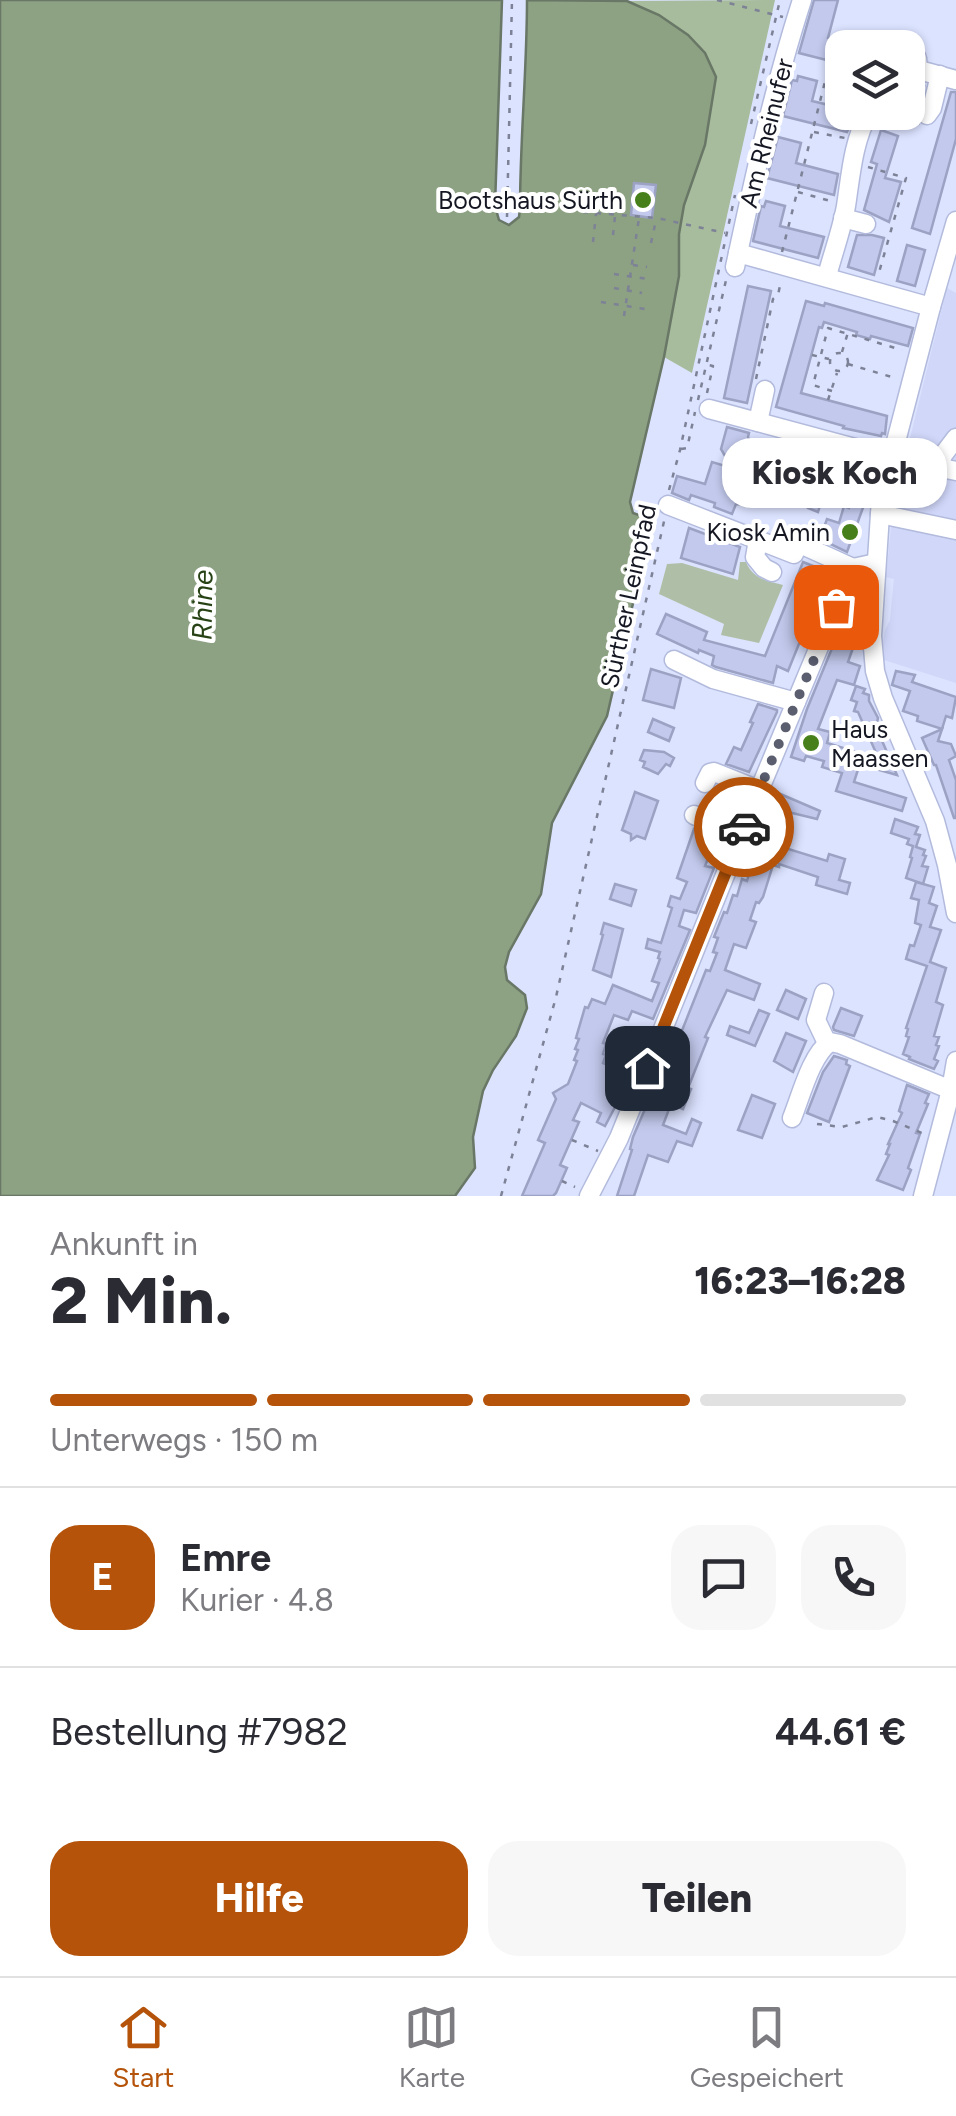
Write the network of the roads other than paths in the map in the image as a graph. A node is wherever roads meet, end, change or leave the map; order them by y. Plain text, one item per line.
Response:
1 (802, 0) edge
2 (948, 78) edge
3 (927, 115) dead end
4 (861, 130) edge
5 (844, 211) junction
6 (956, 223) edge
7 (866, 224) dead end
8 (827, 276) junction
9 (931, 307) junction
10 (760, 388) road end
11 (709, 409) road end
12 (758, 422) junction
13 (956, 438) edge
14 (892, 458) junction
15 (947, 469) edge
16 (668, 505) road end
17 (880, 514) junction
18 (956, 530) edge
19 (758, 540) junction
20 (876, 563) junction
21 (854, 568) junction
22 (772, 572) dead end
23 (674, 660) dead end
24 (796, 702) junction
25 (705, 783) dead end
26 (759, 790) junction
27 (694, 814) dead end
28 (740, 835) junction
29 (952, 866) edge
30 (956, 914) edge
31 (824, 993) dead end
32 (828, 1043) junction
33 (956, 1061) edge
34 (951, 1100) edge
35 (792, 1118) dead end
36 (589, 1196) edge
37 (923, 1196) edge

1 - 8 street, Am Rheinufer
2 - 3 street
4 - 5 street
5 - 7 street
5 - 8 street
6 - 9 street
8 - 9 street
9 - 14 street
10 - 12 street
11 - 12 street
12 - 14 street
13 - 15 street
14 - 15 street
14 - 17 street
16 - 19 street
17 - 18 street
17 - 20 street
19 - 21 street
19 - 22 street
20 - 21 street
20 - 29 street
21 - 24 street
23 - 24 street
24 - 26 street
25 - 26 street
26 - 28 street
27 - 28 street
28 - 36 street
29 - 30 street
31 - 32 street
32 - 34 street
32 - 35 street
33 - 34 street
34 - 37 street

